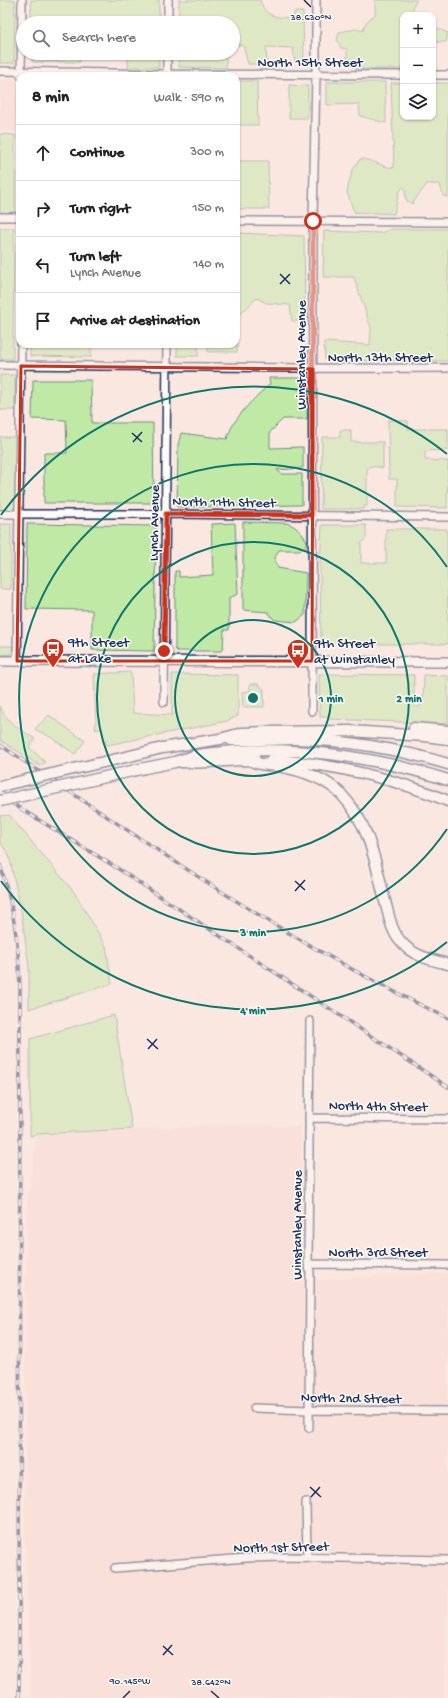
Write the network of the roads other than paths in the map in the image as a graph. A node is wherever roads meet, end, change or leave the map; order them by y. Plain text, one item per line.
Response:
1 (22, 0) edge
2 (168, 0) edge
3 (316, 0) edge
4 (22, 16) edge
5 (168, 16) edge
6 (21, 60) edge
7 (167, 60) edge
8 (0, 71) edge
9 (21, 72) edge
10 (167, 72) edge
11 (16, 73) edge
12 (316, 73) junction
13 (240, 74) edge
14 (400, 74) edge
15 (436, 75) edge
16 (448, 75) edge
17 (0, 217) edge
18 (16, 217) edge
19 (240, 221) edge
20 (313, 221) junction
21 (448, 222) edge
22 (21, 348) edge
23 (167, 348) edge
24 (0, 365) edge
25 (21, 366) junction
26 (167, 366) junction
27 (448, 368) edge
28 (313, 369) junction
29 (0, 514) edge
30 (19, 514) junction
31 (166, 514) junction
32 (312, 515) junction
33 (448, 517) edge
34 (0, 661) edge
35 (17, 661) junction
36 (164, 661) junction
37 (312, 661) junction
38 (448, 662) edge
39 (164, 702) dead end
40 (312, 711) dead end
41 (350, 730) junction
42 (448, 731) edge
43 (220, 739) junction
44 (448, 739) edge
45 (249, 760) junction
46 (175, 762) junction
47 (448, 764) edge
48 (448, 780) edge
49 (0, 786) edge
50 (0, 801) edge
51 (448, 801) edge
52 (448, 964) edge
53 (310, 1021) dead end
54 (309, 1118) junction
55 (448, 1119) edge
56 (308, 1264) junction
57 (448, 1265) edge
58 (254, 1408) dead end
59 (308, 1410) junction
60 (448, 1411) edge
61 (309, 1428) dead end
62 (306, 1502) dead end
63 (307, 1557) junction
64 (448, 1560) edge
65 (115, 1568) dead end

1 - 4 street
2 - 5 street
3 - 12 street, Winstanley Avenue
6 - 9 street
7 - 10 street
8 - 11 street, North 15th Street
12 - 13 street, North 15th Street
12 - 14 street, North 15th Street
12 - 20 street, Winstanley Avenue
15 - 16 street
17 - 18 street
19 - 20 street
20 - 21 street
20 - 28 street, Winstanley Avenue
22 - 25 street
23 - 26 street, Lynch Avenue
24 - 25 street, North 13th Street
25 - 26 street, North 13th Street
25 - 30 street
26 - 28 street, North 13th Street
26 - 31 street, Lynch Avenue
27 - 28 street, North 13th Street
28 - 32 street, Winstanley Avenue
29 - 30 street, North 11th Street
30 - 31 street, North 11th Street
30 - 35 street
31 - 32 street, North 11th Street
31 - 36 street, Lynch Avenue
32 - 33 street, North 11th Street
32 - 37 street, Winstanley Avenue
34 - 35 main road
35 - 36 main road
36 - 37 main road
36 - 39 street, Lynch Avenue
37 - 38 main road
37 - 40 street, Winstanley Avenue
41 - 42 highway
41 - 43 highway
41 - 44 highway
43 - 47 highway
43 - 49 highway, bridge
45 - 46 highway
45 - 51 highway
45 - 52 highway
46 - 48 highway
46 - 50 highway, bridge
53 - 54 street, Winstanley Avenue
54 - 55 street, North 4th Street
54 - 56 street, Winstanley Avenue
56 - 57 street, North 3rd Street
56 - 59 street, Winstanley Avenue
58 - 59 street, North 2nd Street
59 - 60 street, North 2nd Street
59 - 61 street, Winstanley Avenue
62 - 63 street
63 - 64 street, North 1st Street
63 - 65 street, North 1st Street

